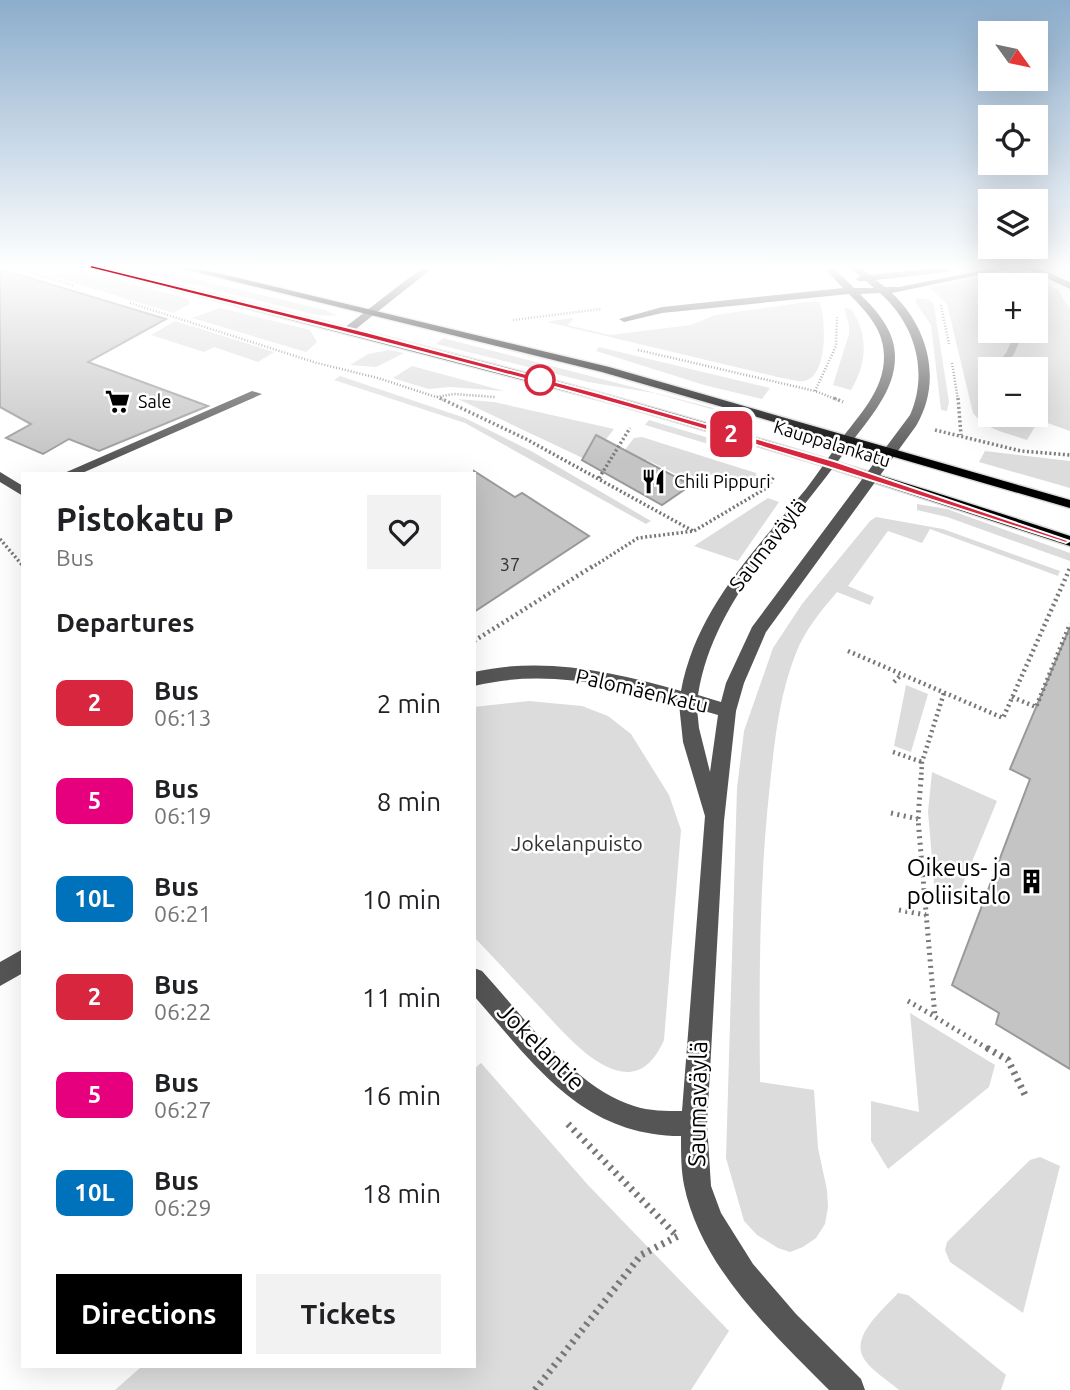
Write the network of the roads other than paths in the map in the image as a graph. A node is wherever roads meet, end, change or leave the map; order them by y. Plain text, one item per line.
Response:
1 (355, 332) edge
2 (453, 332) edge
3 (885, 332) edge
4 (917, 332) edge
5 (256, 394) dead end
6 (849, 438) junction
7 (891, 451) junction
8 (831, 463) junction
9 (74, 472) edge
10 (0, 476) edge
11 (873, 477) junction
12 (21, 491) edge
13 (1070, 504) edge
14 (1070, 541) edge
15 (476, 679) edge
16 (688, 700) junction
17 (727, 711) junction
18 (714, 821) junction
19 (21, 961) edge
20 (0, 975) edge
21 (476, 981) edge
22 (694, 1124) junction
23 (850, 1390) edge

1 - 8 main road, Kauppalankatu
2 - 6 main road, Kauppalankatu
3 - 6 street, Saumaväylä
4 - 7 street, Saumaväylä
5 - 9 street
6 - 7 main road, Kauppalankatu
6 - 8 street, Saumaväylä
7 - 11 street, Saumaväylä
7 - 13 main road, Kauppalankatu
8 - 11 main road, Kauppalankatu
8 - 16 street, Saumaväylä
10 - 12 street
11 - 14 main road, Kauppalankatu
11 - 17 street, Saumaväylä
15 - 16 street, Palomäenkatu
16 - 17 street, Palomäenkatu
16 - 18 street, Saumaväylä
17 - 18 street, Saumaväylä
18 - 22 street, Saumaväylä
19 - 20 street
21 - 22 street, Jokelantie
22 - 23 street, Saumaväylä

